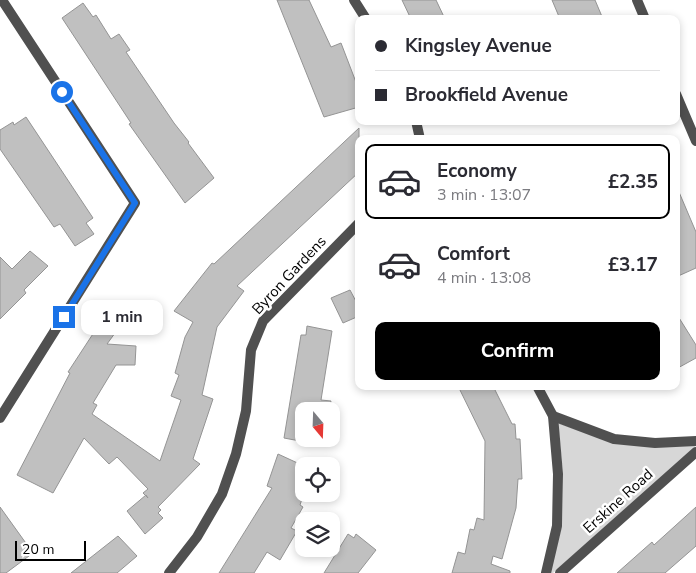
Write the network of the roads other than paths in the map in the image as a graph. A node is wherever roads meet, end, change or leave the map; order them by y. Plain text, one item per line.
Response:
1 (2, 0) edge
2 (354, 0) edge
3 (637, 0) edge
4 (363, 15) edge
5 (643, 15) edge
6 (680, 103) edge
7 (696, 141) edge
8 (355, 227) edge
9 (539, 390) edge
10 (553, 416) junction
11 (0, 418) edge
12 (696, 442) edge
13 (696, 452) edge
14 (169, 573) edge
15 (546, 573) edge
16 (560, 573) edge

1 - 11 street
2 - 4 street
3 - 5 street
6 - 7 street
8 - 14 street, Byron Gardens
9 - 10 street
10 - 12 street
10 - 15 street
13 - 16 street, Erskine Road

